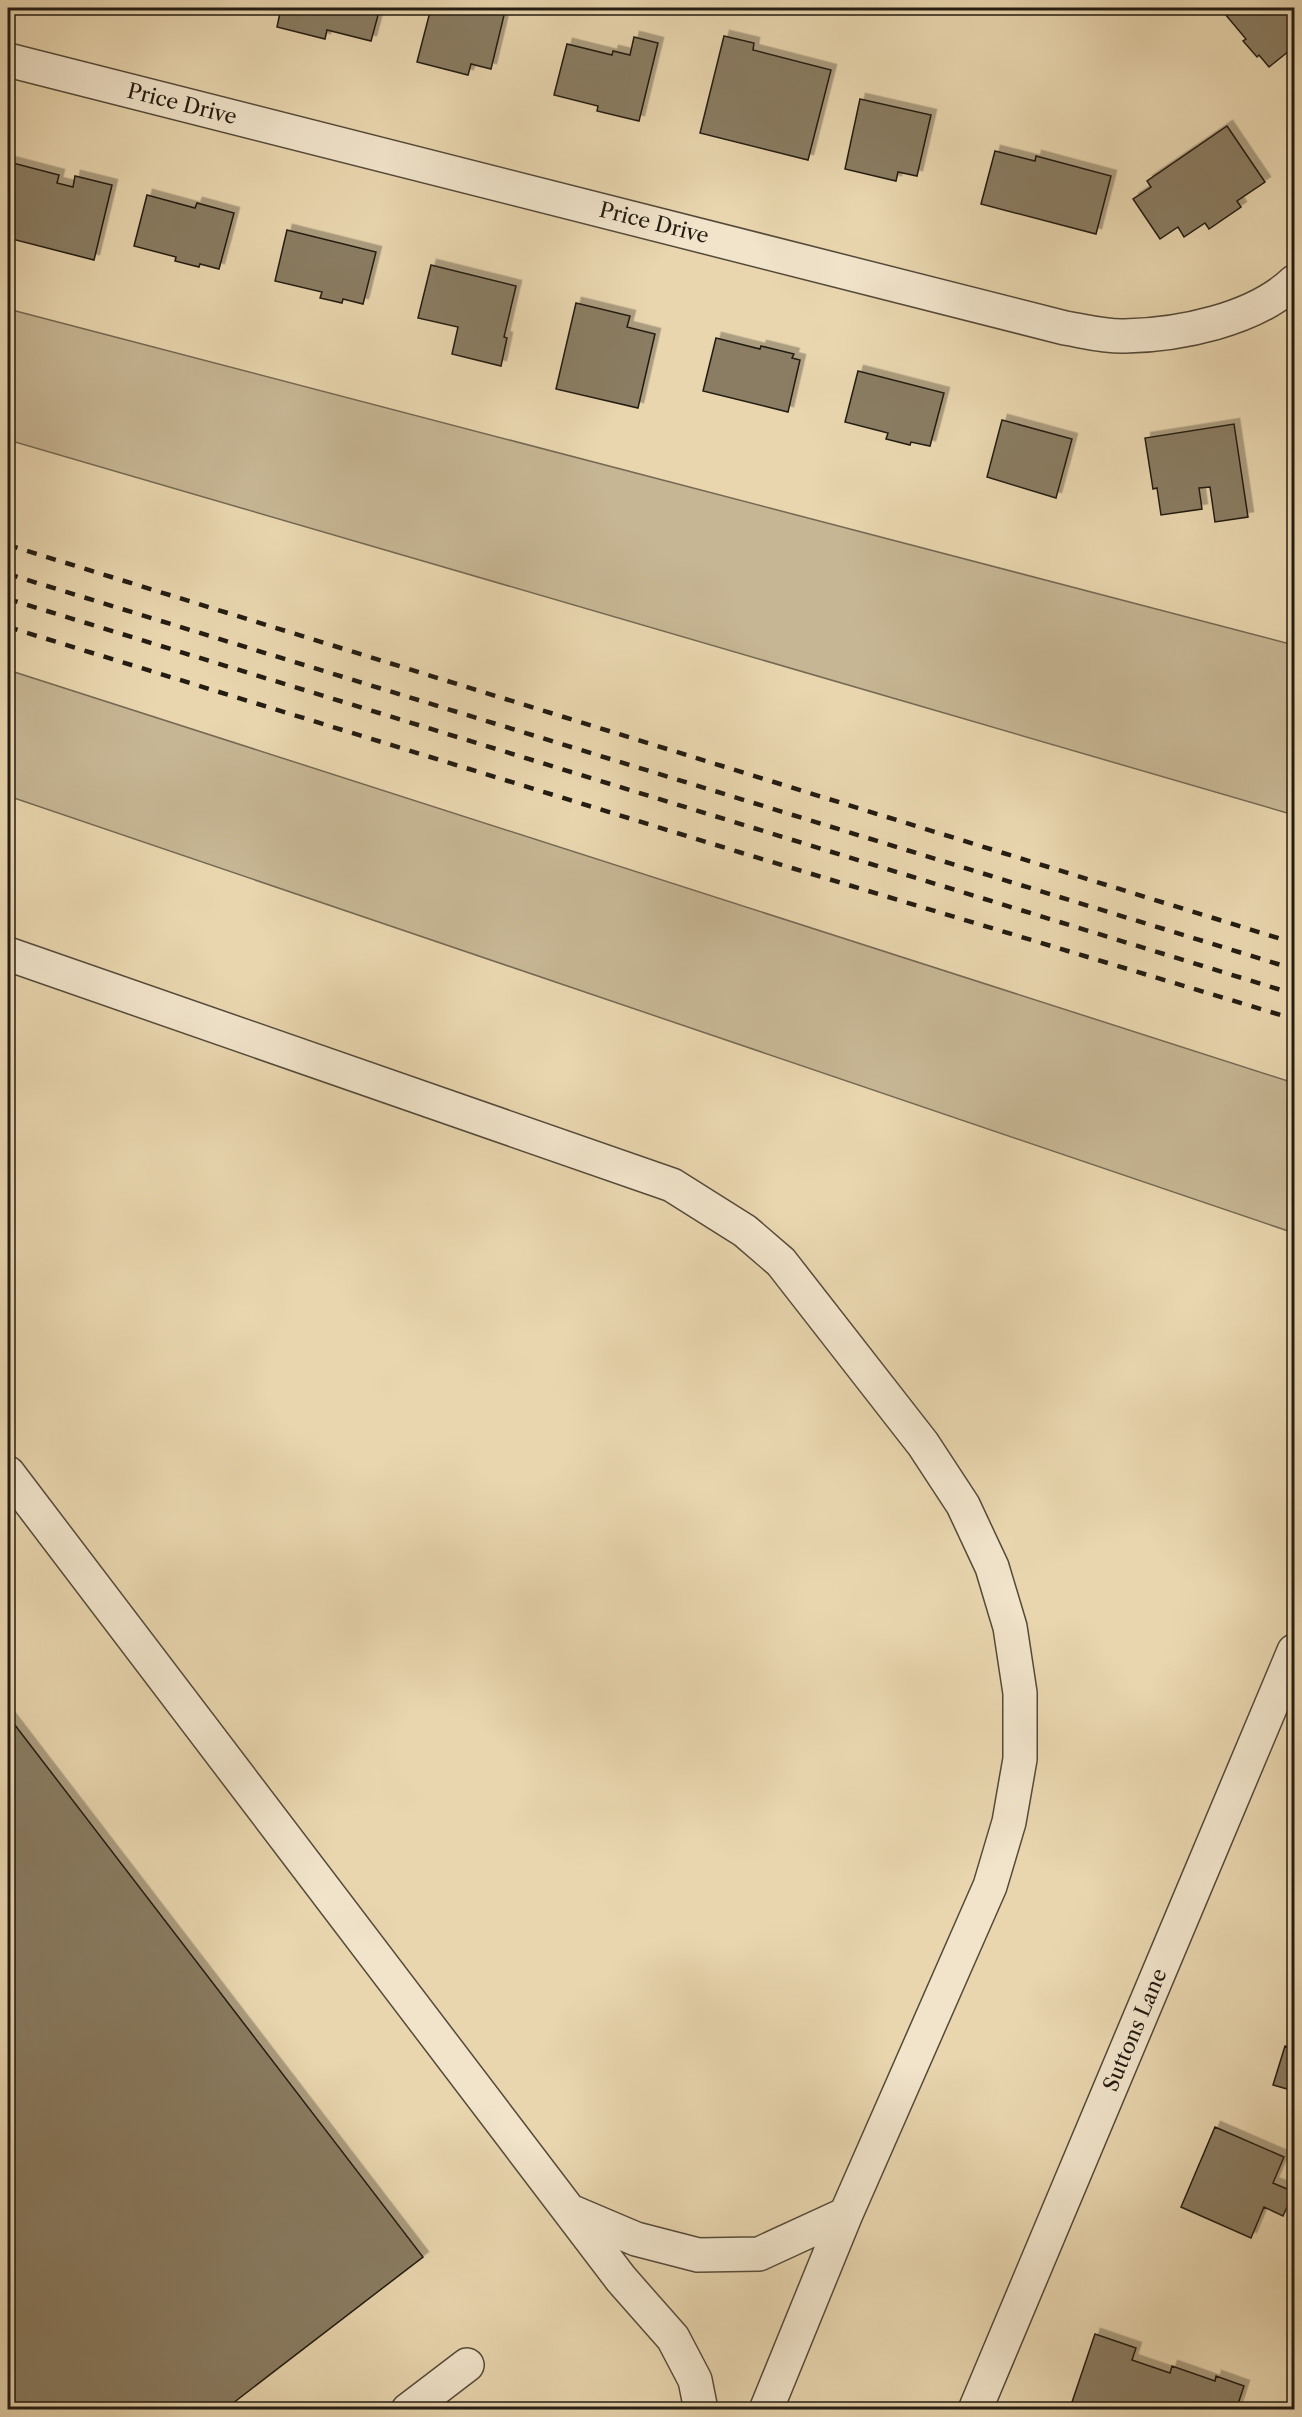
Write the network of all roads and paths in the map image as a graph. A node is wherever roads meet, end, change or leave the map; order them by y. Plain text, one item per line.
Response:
1 (8, 60) edge
2 (1294, 282) edge
3 (8, 954) edge
4 (8, 1473) edge
5 (1294, 1651) edge
6 (570, 2211) junction
7 (846, 2214) junction
8 (467, 2365) dead end
9 (408, 2409) edge
10 (701, 2409) edge
11 (766, 2409) edge
12 (975, 2409) edge

1 - 2 street, Price Drive
3 - 7 street
4 - 6 street
5 - 12 street, Suttons Lane
6 - 7 street
6 - 10 street
7 - 11 street
8 - 9 street

